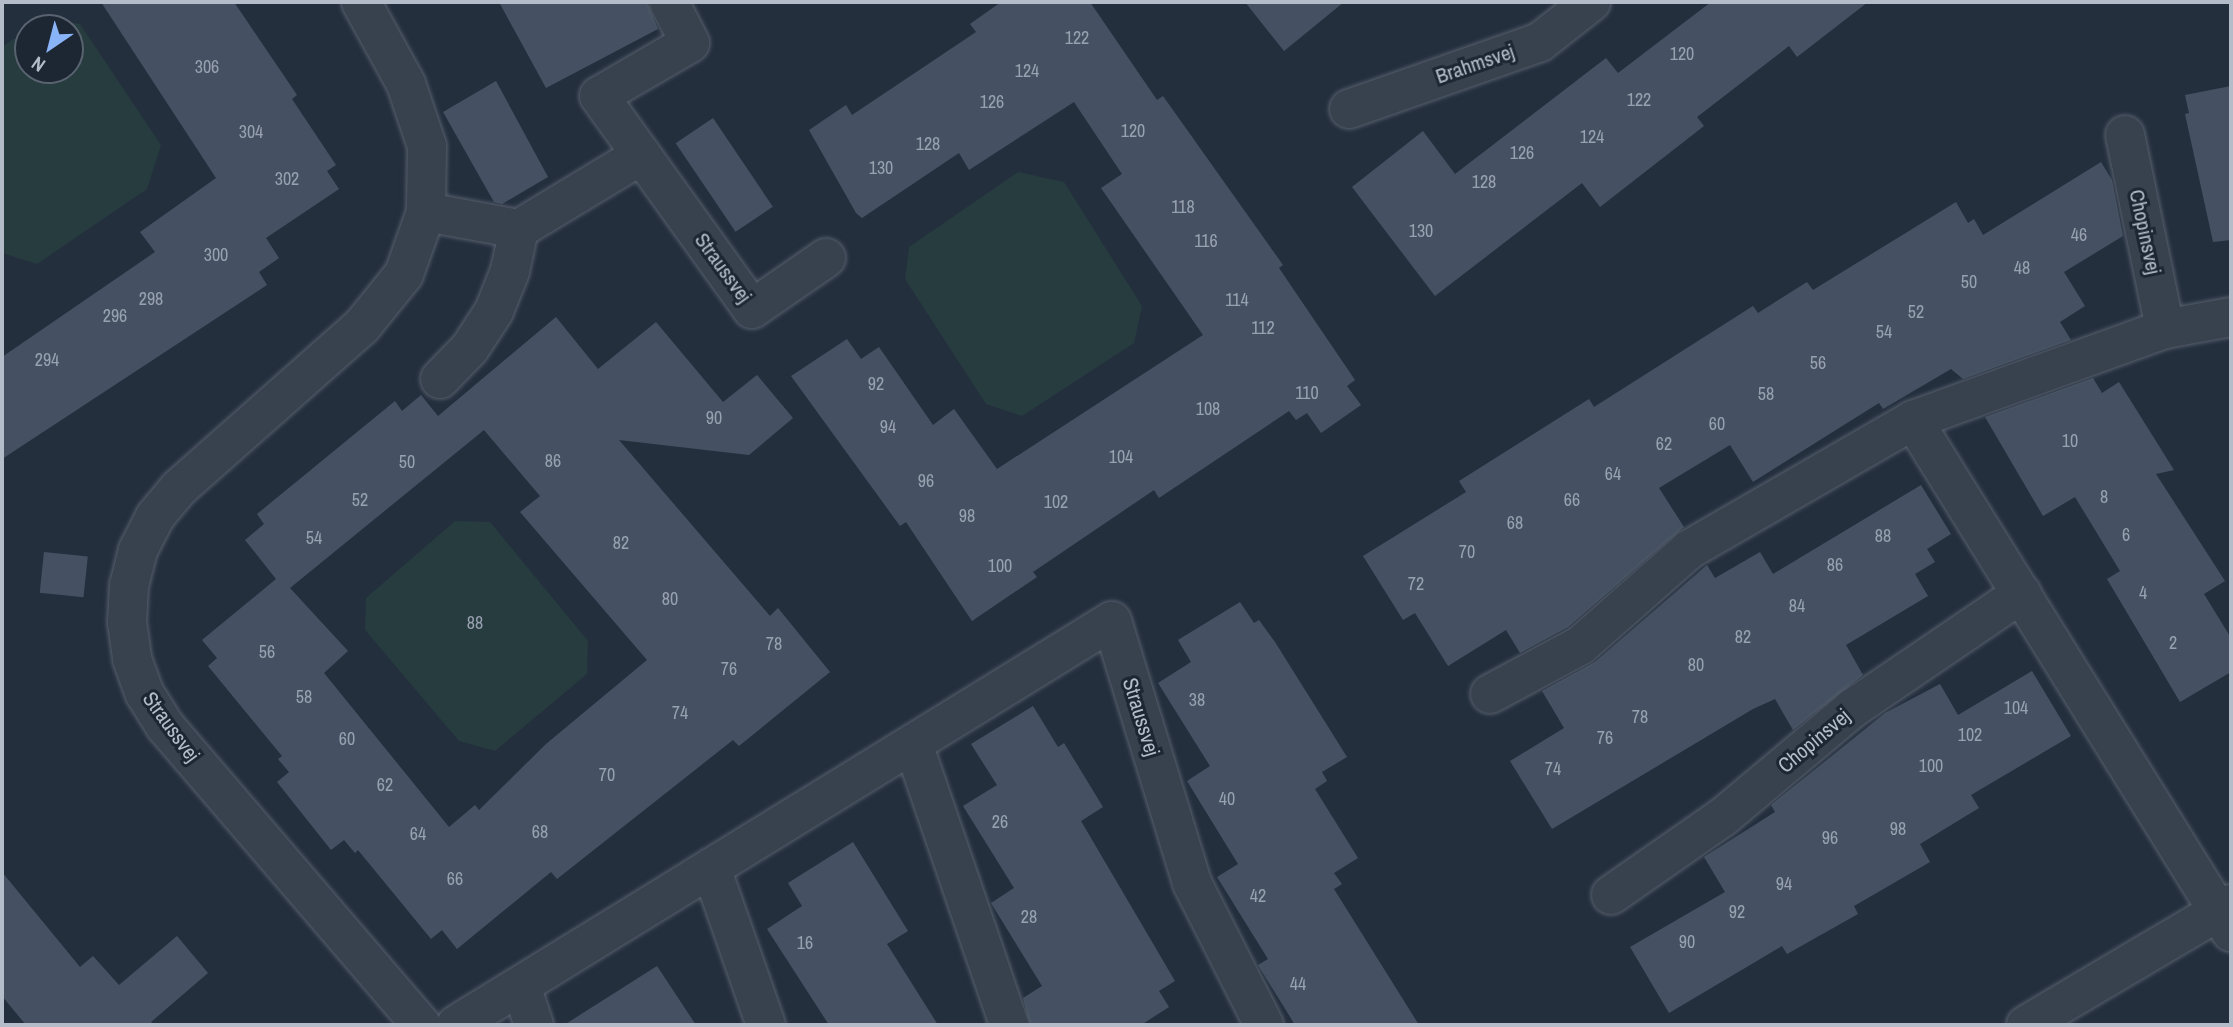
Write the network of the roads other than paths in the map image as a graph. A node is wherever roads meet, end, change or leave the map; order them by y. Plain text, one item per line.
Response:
1 (361, 2) edge
2 (669, 2) edge
3 (1591, 2) edge
4 (1349, 109) dead end
5 (2125, 135) dead end
6 (641, 155) junction
7 (426, 212) junction
8 (519, 229) junction
9 (826, 258) dead end
10 (2231, 317) edge
11 (2165, 329) junction
12 (440, 379) dead end
13 (1913, 420) junction
14 (2022, 593) junction
15 (1490, 694) dead end
16 (913, 744) junction
17 (711, 868) junction
18 (1611, 895) dead end
19 (2227, 916) edge
20 (521, 986) junction
21 (421, 1025) edge
22 (456, 1025) edge
23 (534, 1025) edge
24 (766, 1025) edge
25 (1009, 1025) edge
26 (1264, 1025) edge
27 (2026, 1025) edge

1 - 7 street, Straussvej
2 - 6 street, Straussvej
3 - 4 street, Brahmsvej
5 - 11 street, Chopinsvej
6 - 8 street
6 - 9 street, Straussvej
7 - 8 street
7 - 21 street, Straussvej
8 - 12 street
10 - 11 street
11 - 13 street
13 - 14 street
13 - 15 street
14 - 18 street, Chopinsvej
14 - 19 street
16 - 17 street, Straussvej
16 - 25 street
16 - 26 street, Straussvej
17 - 20 street, Straussvej
17 - 24 street
19 - 27 street
20 - 22 street, Straussvej
20 - 23 street

